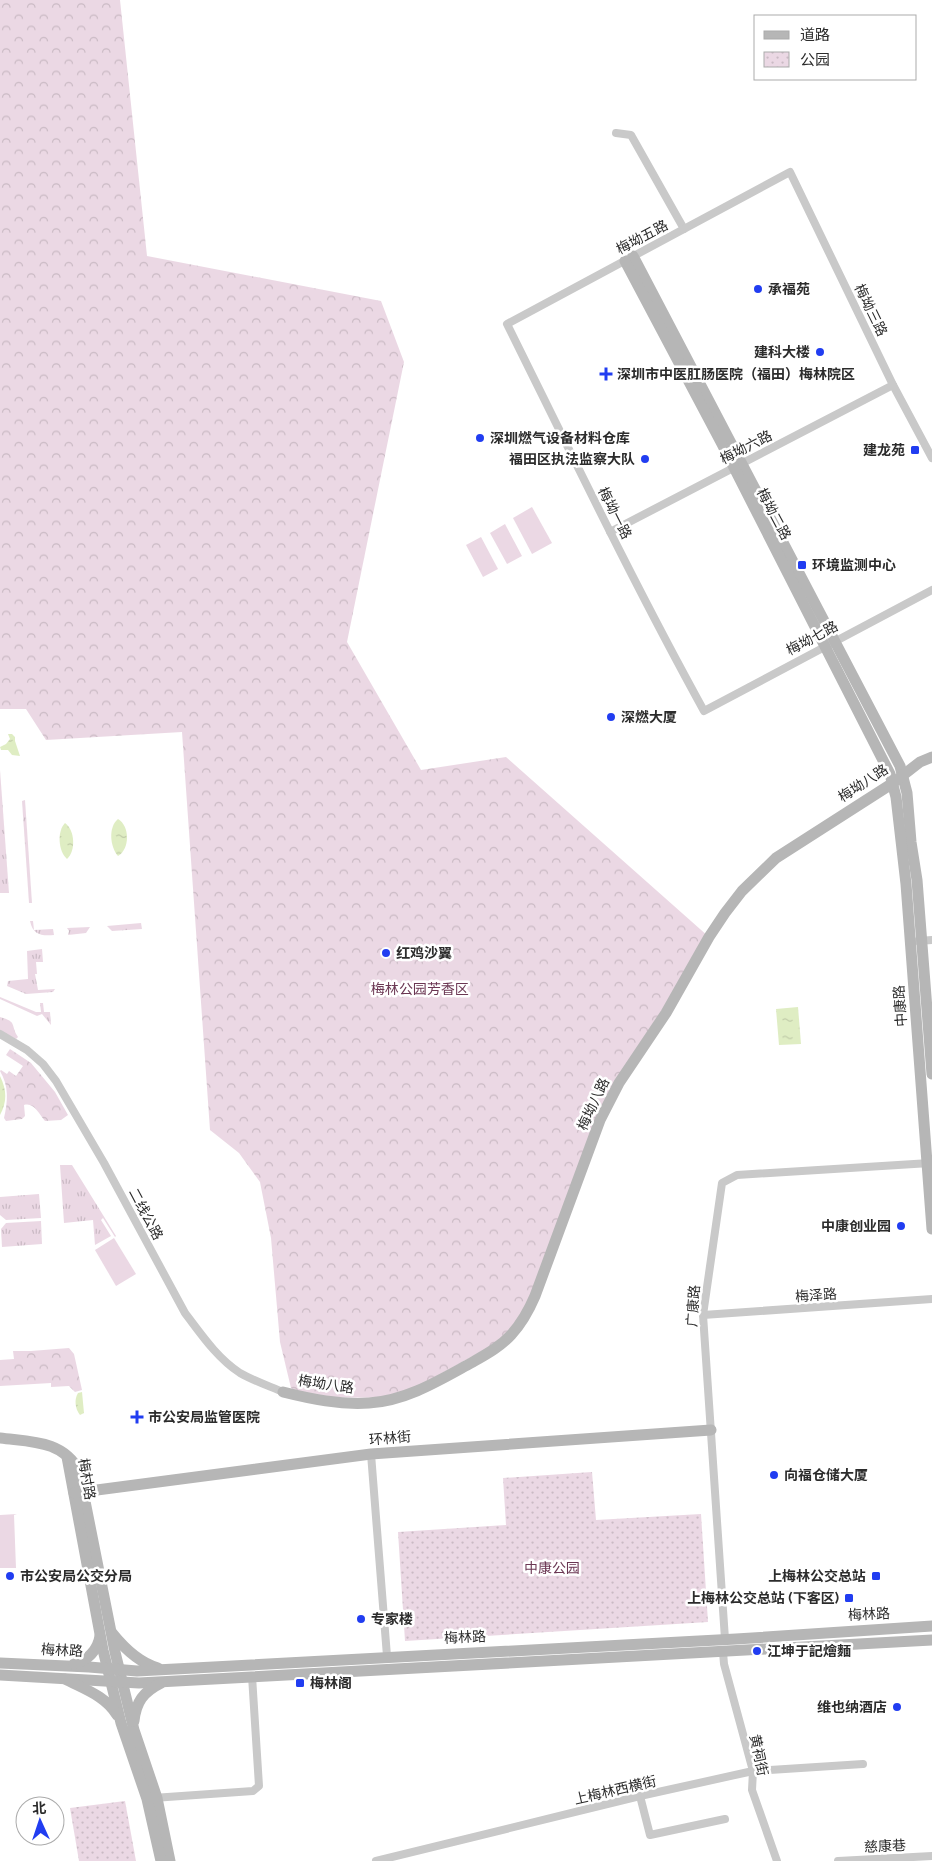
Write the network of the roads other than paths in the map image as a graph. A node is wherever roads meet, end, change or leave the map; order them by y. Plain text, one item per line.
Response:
1 (616, 133) dead end
2 (790, 172) joint
3 (684, 229) junction
4 (629, 259) junction
5 (507, 324) joint
6 (893, 385) junction
7 (932, 458) edge
8 (737, 465) junction
9 (610, 532) junction
10 (932, 590) edge
11 (830, 643) junction
12 (704, 711) joint
13 (932, 757) edge
14 (904, 775) junction
15 (893, 783) junction
16 (922, 941) edge
17 (0, 1034) edge
18 (932, 1074) edge
19 (930, 1163) edge
20 (932, 1229) edge
21 (932, 1299) edge
22 (703, 1316) junction
23 (283, 1392) joint
24 (711, 1430) junction
25 (0, 1438) edge
26 (371, 1454) junction
27 (78, 1492) junction
28 (932, 1624) edge
29 (106, 1632) junction
30 (726, 1639) junction
31 (926, 1641) edge
32 (932, 1646) edge
33 (723, 1652) junction
34 (387, 1656) junction
35 (0, 1662) edge
36 (64, 1666) junction
37 (0, 1675) edge
38 (115, 1675) junction
39 (165, 1675) junction
40 (252, 1676) junction
41 (61, 1677) junction
42 (121, 1723) junction
43 (134, 1730) junction
44 (863, 1764) dead end
45 (753, 1771) junction
46 (640, 1796) junction
47 (152, 1799) junction
48 (726, 1819) dead end
49 (932, 1856) edge
50 (863, 1860) edge
51 (161, 1861) edge
52 (170, 1861) edge
53 (376, 1861) edge
54 (777, 1861) edge
55 (838, 1861) edge

1 - 3 street
2 - 3 street, 梅坳五路
2 - 6 street, 梅坳三路
3 - 4 street, 梅坳五路
4 - 5 street, 梅坳五路
4 - 8 street, 梅坳二路
5 - 9 street, 梅坳一路
6 - 7 street, 梅坳三路
6 - 8 street, 梅坳六路
8 - 9 street, 梅坳六路
8 - 11 street, 梅坳二路
9 - 12 street, 梅坳一路
10 - 11 street, 梅坳七路
11 - 12 street, 梅坳七路
11 - 14 street, 梅坳二路
11 - 15 street, 梅坳二路
13 - 14 street, 梅坳八路
14 - 15 street, 梅坳八路
14 - 16 street, 中康路
15 - 16 street, 中康路
15 - 23 street, 梅坳八路
16 - 18 street, 中康路
16 - 19 street, 中康路
17 - 23 street, 二线公路
19 - 20 street, 中康路
19 - 22 street, 广康路
21 - 22 street, 梅泽路
22 - 24 street, 广康路
24 - 26 street, 环林街
24 - 30 street, 广康路
25 - 27 street, 梅村路
26 - 27 street, 环林街
26 - 34 street
27 - 29 street, 梅村路
28 - 30 street, 梅林路
29 - 36 street
29 - 38 street, 梅村路
29 - 39 street
30 - 34 street, 梅林路
31 - 32 street
31 - 33 street, 梅林路
33 - 40 street, 梅林路
33 - 45 street, 黄祠街
34 - 39 street, 梅林路
35 - 36 street, 梅林路
36 - 38 street, 梅林路
37 - 41 street, 梅林路
38 - 39 street, 梅林路
38 - 41 street, 梅林路
38 - 42 street, 梅村路
38 - 43 street, 梅村路
39 - 40 street, 梅林路
39 - 43 street
40 - 47 street
41 - 42 street
42 - 47 street, 梅村路
43 - 47 street, 梅村路
44 - 45 street, 上梅林西横街
45 - 46 street, 上梅林西横街
45 - 54 street, 黄祠街
46 - 48 street
46 - 53 street, 上梅林西横街
47 - 51 street, 梅村路
47 - 52 street, 梅村路
49 - 50 street, 慈康巷
50 - 55 street, 慈康巷

